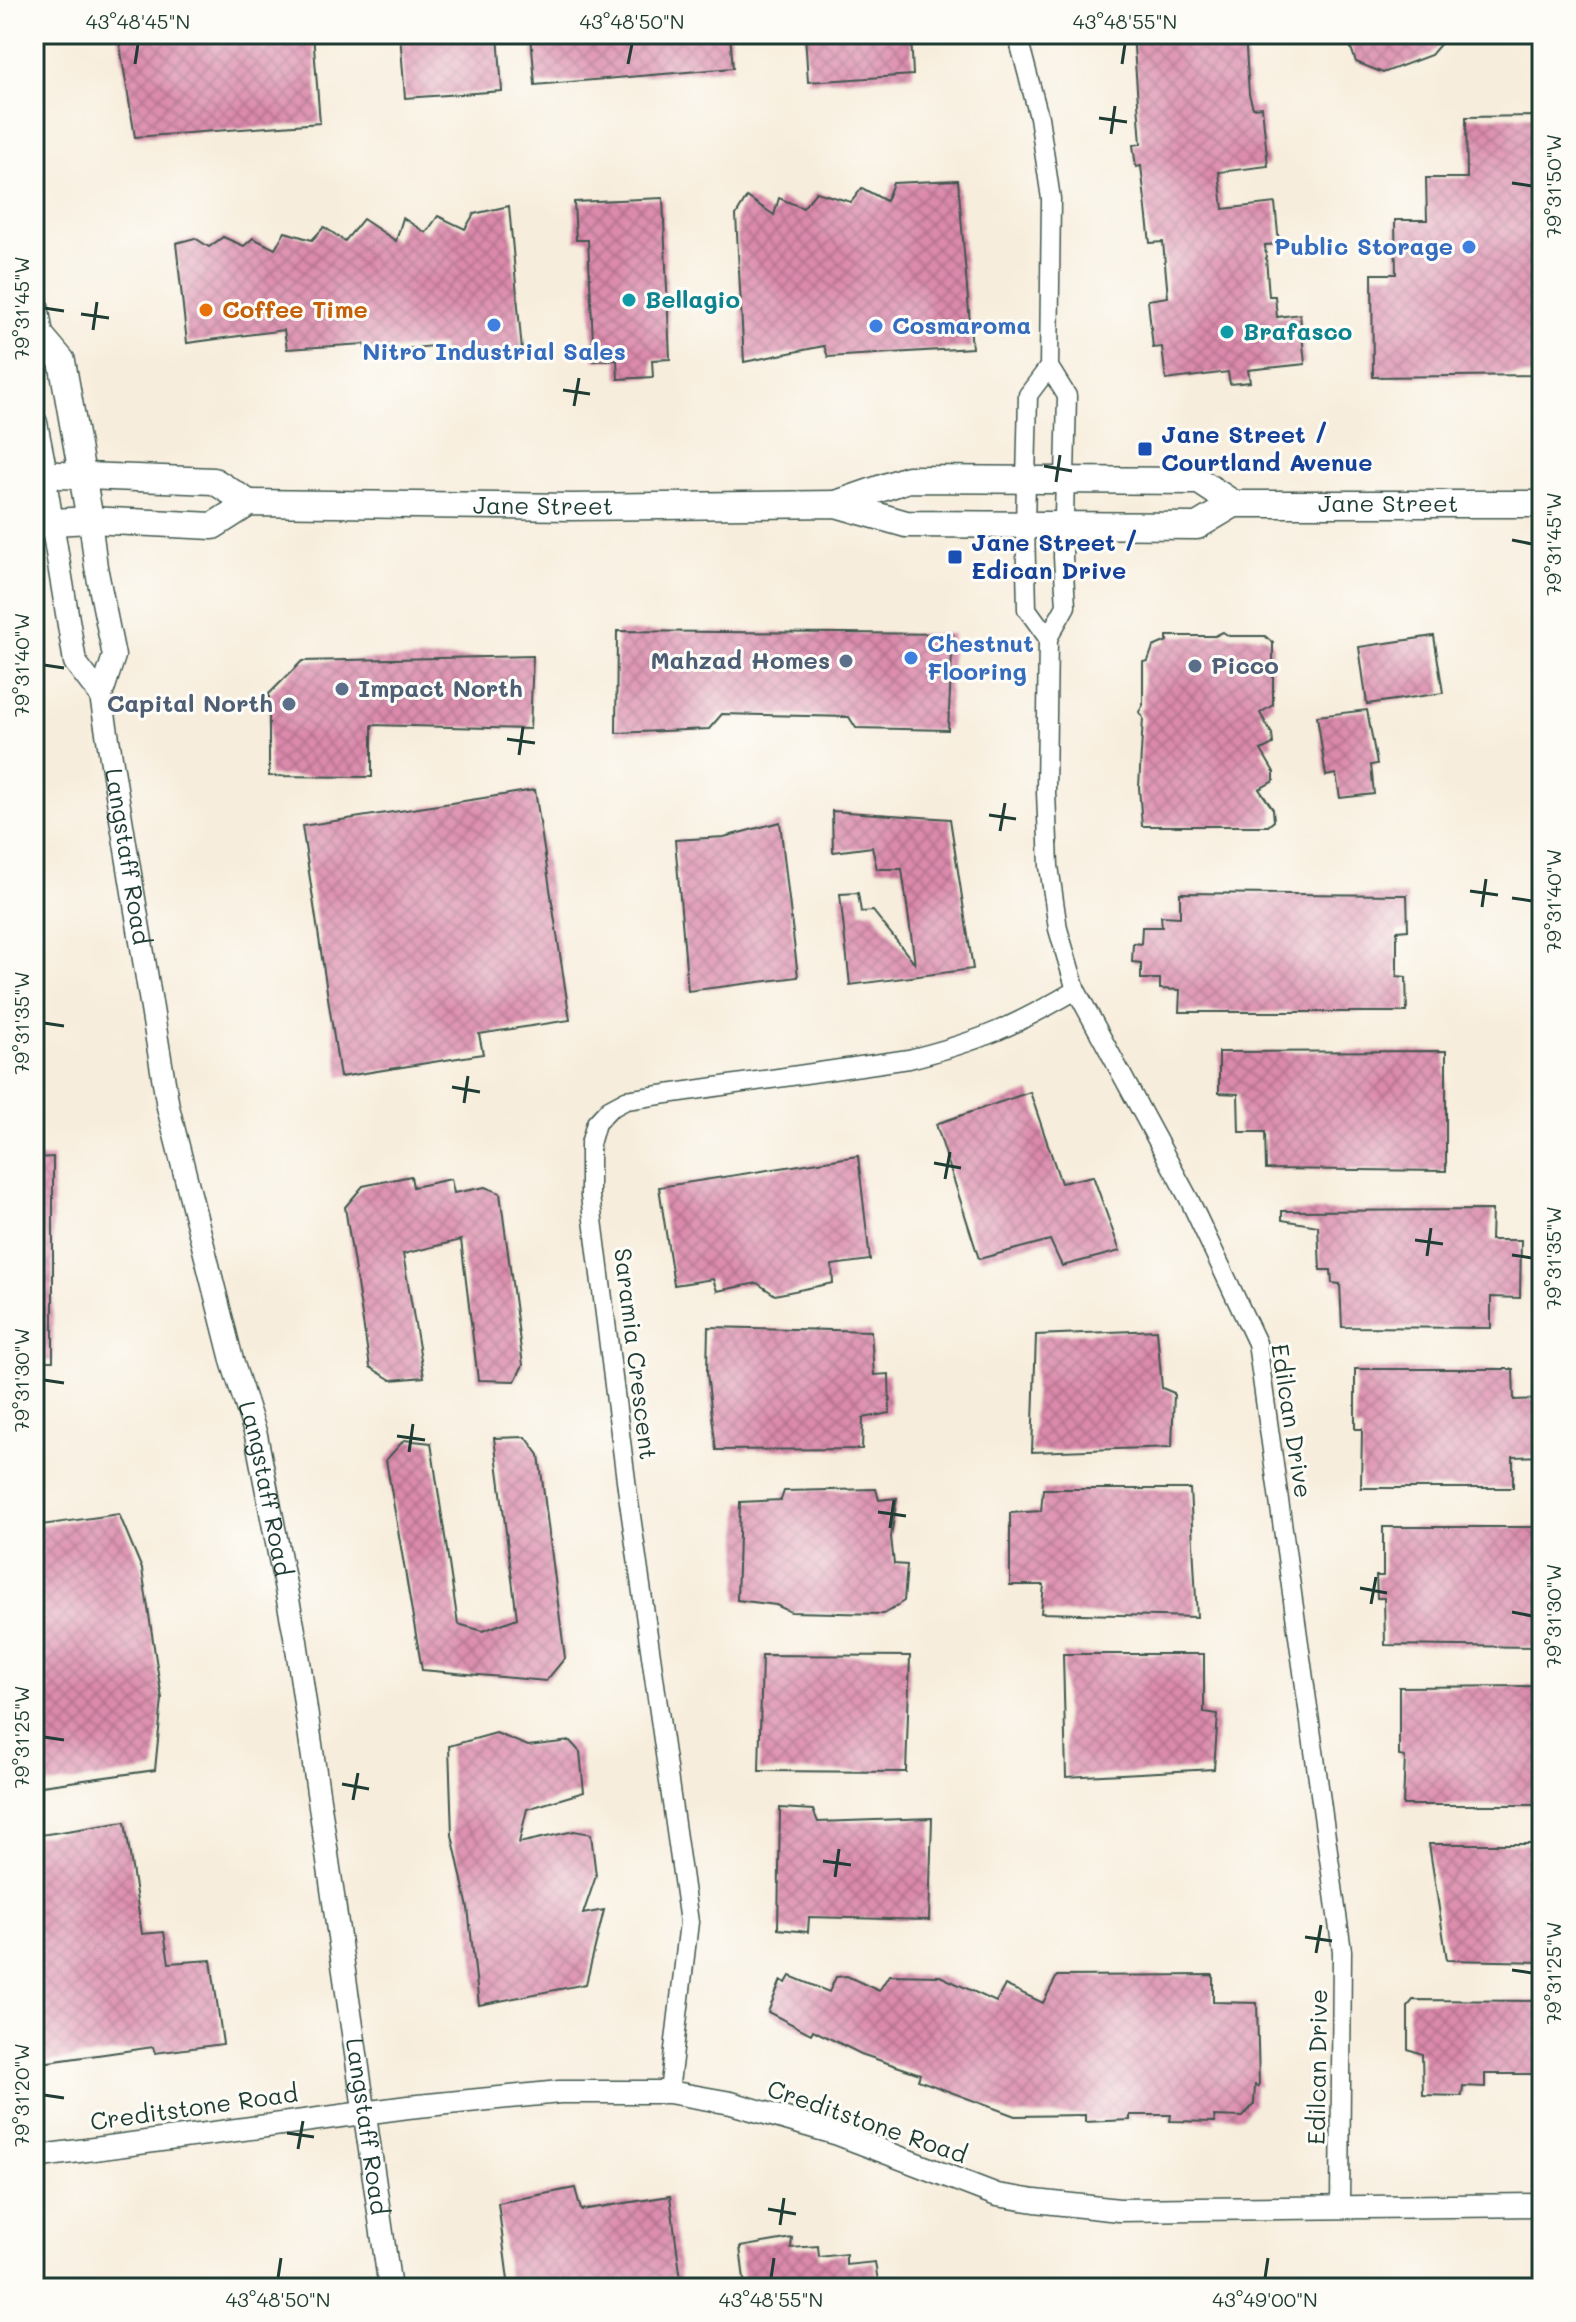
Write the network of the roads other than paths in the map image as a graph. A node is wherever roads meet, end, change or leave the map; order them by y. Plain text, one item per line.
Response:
1 (1017, 34) edge
2 (34, 300) edge
3 (37, 344) edge
4 (1049, 367) junction
5 (34, 423) edge
6 (39, 474) edge
7 (82, 474) junction
8 (1025, 481) junction
9 (1064, 481) junction
10 (249, 503) junction
11 (836, 504) junction
12 (1234, 504) junction
13 (1542, 504) edge
14 (90, 520) junction
15 (42, 523) edge
16 (1025, 525) junction
17 (1063, 525) junction
18 (1048, 638) junction
19 (101, 696) junction
20 (1076, 990) junction
21 (669, 2092) junction
22 (364, 2113) junction
23 (34, 2157) edge
24 (1542, 2205) edge
25 (1340, 2206) junction
26 (390, 2288) edge

1 - 4 street
2 - 3 main road, Langstaff Road
3 - 7 main road, Langstaff Road
4 - 8 street
4 - 9 street, Edilcan Drive
5 - 6 main road, Langstaff Road
6 - 7 main road
6 - 15 street, Langstaff Road
7 - 10 main road
7 - 14 main road, Langstaff Road
8 - 9 main road, Jane Street
8 - 11 main road, Jane Street
8 - 16 street
9 - 12 main road, Jane Street
9 - 17 street, Edilcan Drive
10 - 11 main road, Jane Street
10 - 14 main road
11 - 16 main road, Jane Street
12 - 13 main road, Jane Street
12 - 17 main road, Jane Street
14 - 15 main road
14 - 19 street, Langstaff Road
15 - 19 street, Langstaff Road
16 - 17 main road, Jane Street
16 - 18 street
17 - 18 street, Edilcan Drive
18 - 20 street, Edilcan Drive
19 - 22 street, Langstaff Road
20 - 21 street, Saramia Crescent
20 - 25 street, Edilcan Drive
21 - 22 street, Creditstone Road
21 - 25 street, Creditstone Road
22 - 23 street, Creditstone Road
22 - 26 street, Langstaff Road
24 - 25 street, Creditstone Road

